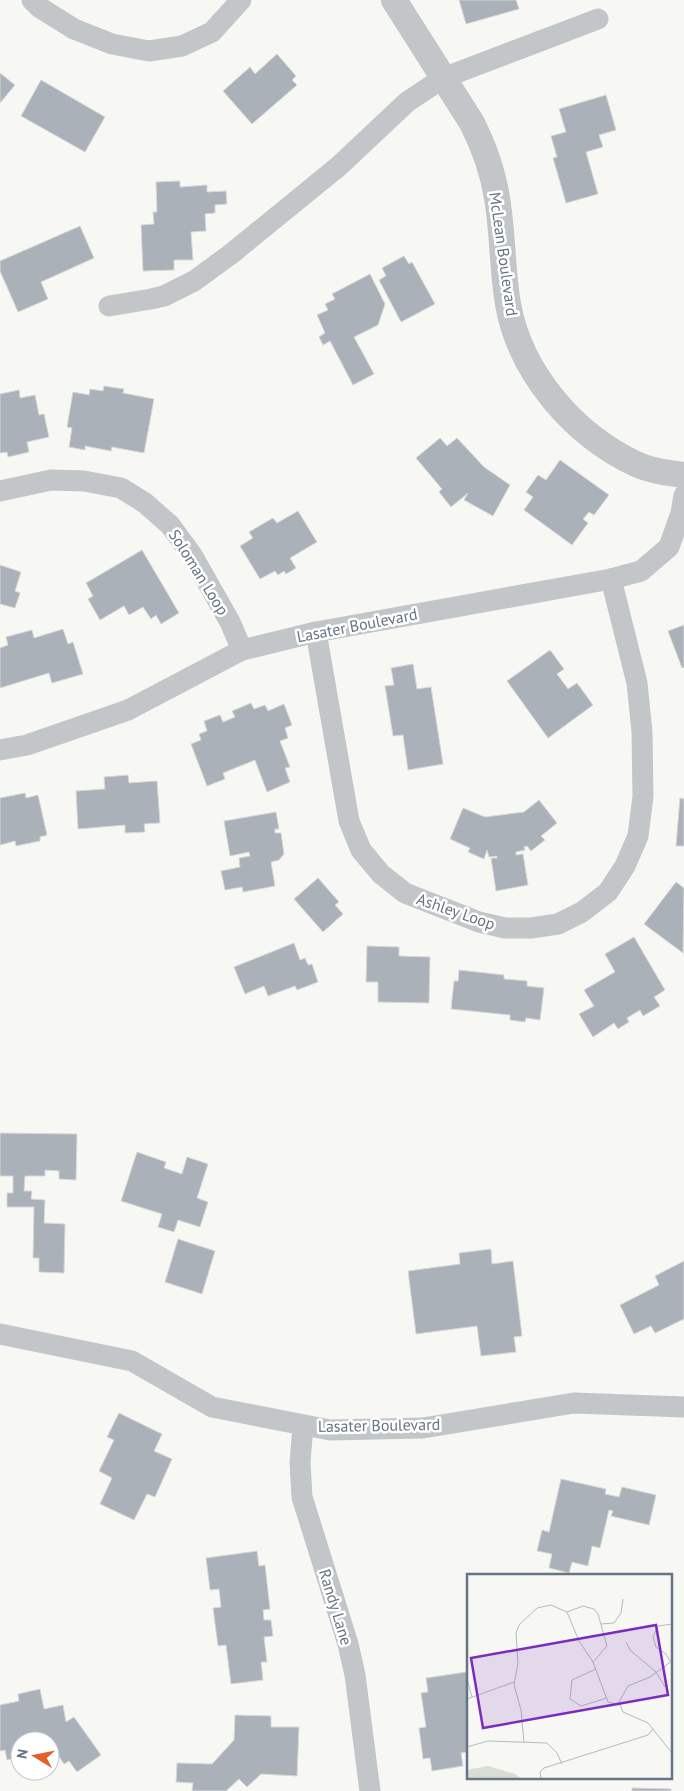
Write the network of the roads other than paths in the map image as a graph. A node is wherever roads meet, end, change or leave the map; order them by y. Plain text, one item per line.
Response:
1 (32, 0) edge
2 (242, 0) edge
3 (394, 0) edge
4 (598, 19) dead end
5 (443, 78) junction
6 (109, 306) dead end
7 (684, 475) edge
8 (0, 491) edge
9 (684, 495) edge
10 (610, 579) junction
11 (316, 632) junction
12 (242, 650) junction
13 (0, 750) edge
14 (0, 1334) edge
15 (684, 1407) edge
16 (303, 1426) junction
17 (370, 1791) edge

1 - 2 street
3 - 5 street, McLean Boulevard
4 - 5 street
5 - 6 street
5 - 7 street, McLean Boulevard
8 - 12 street, Soloman Loop
9 - 10 street, Lasater Boulevard
10 - 11 street, Lasater Boulevard
10 - 11 street, Ashley Loop
11 - 12 street, Lasater Boulevard
12 - 13 street, Lasater Boulevard
14 - 16 street, Lasater Boulevard
15 - 16 street, Lasater Boulevard
16 - 17 street, Randy Lane

